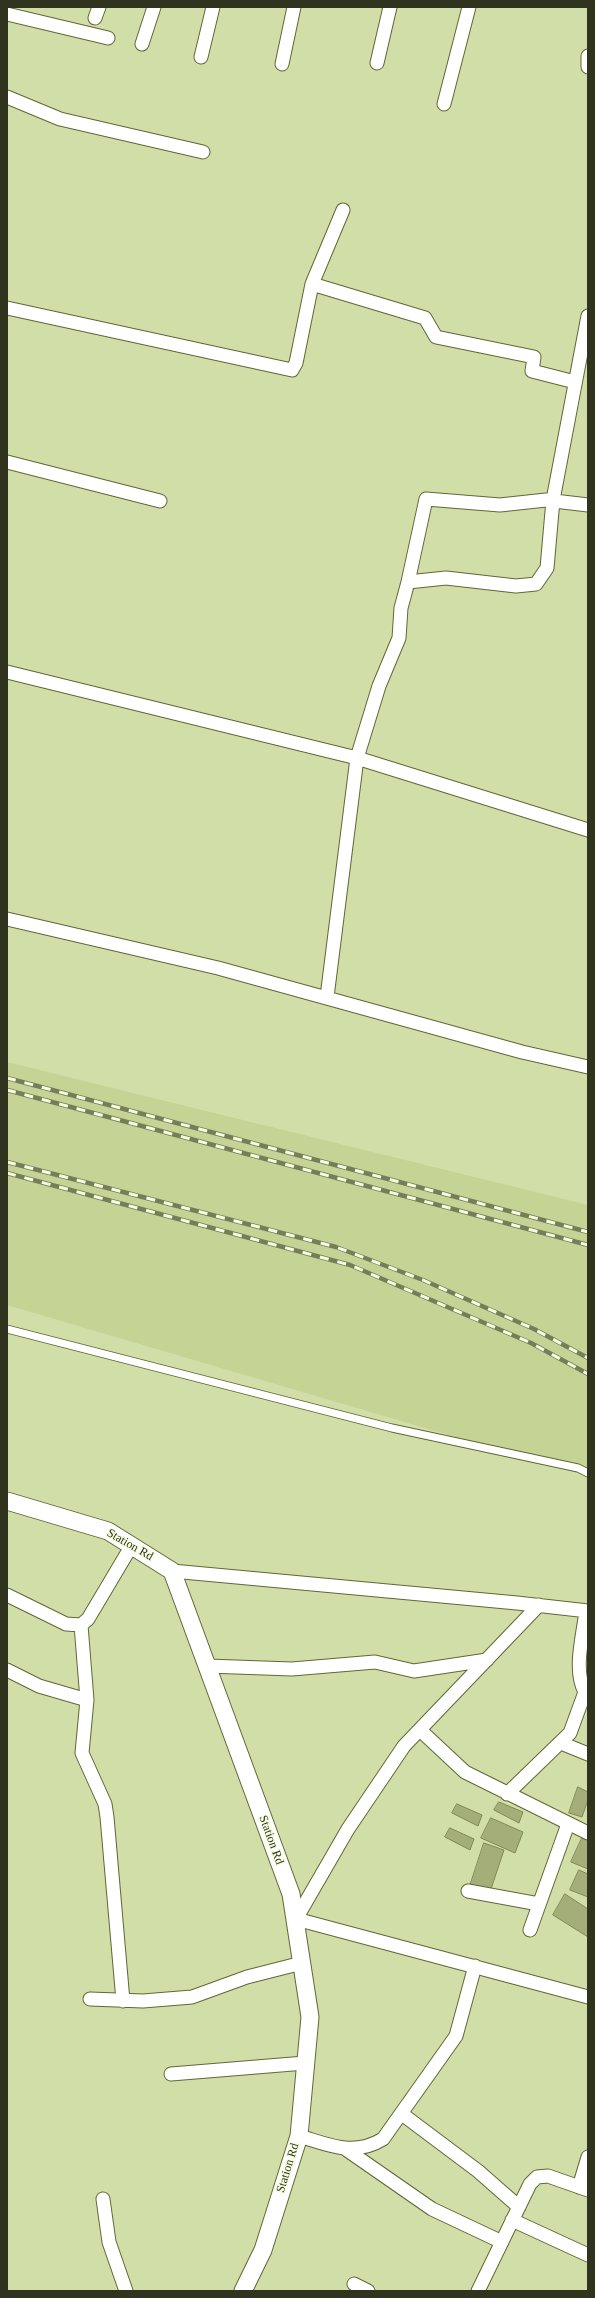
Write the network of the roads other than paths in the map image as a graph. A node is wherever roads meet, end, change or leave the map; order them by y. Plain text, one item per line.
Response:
1 (154, 7) edge
2 (213, 7) edge
3 (294, 7) edge
4 (390, 7) edge
5 (468, 7) edge
6 (7, 14) edge
7 (108, 38) dead end
8 (142, 44) dead end
9 (588, 56) edge
10 (201, 58) dead end
11 (377, 63) dead end
12 (282, 64) dead end
13 (588, 67) edge
14 (7, 97) edge
15 (444, 104) dead end
16 (203, 152) dead end
17 (343, 210) dead end
18 (312, 284) junction
19 (7, 308) edge
20 (588, 316) edge
21 (575, 382) junction
22 (7, 462) edge
23 (553, 500) junction
24 (160, 501) dead end
25 (588, 505) edge
26 (408, 582) junction
27 (7, 672) edge
28 (357, 758) junction
29 (588, 830) edge
30 (7, 919) edge
31 (327, 997) junction
32 (588, 1067) edge
33 (7, 1329) edge
34 (588, 1473) edge
35 (7, 1500) edge
36 (132, 1545) junction
37 (172, 1571) junction
38 (7, 1595) edge
39 (539, 1605) junction
40 (587, 1611) edge
41 (81, 1625) junction
42 (487, 1660) junction
43 (208, 1666) junction
44 (7, 1670) edge
45 (586, 1692) edge
46 (87, 1700) junction
47 (420, 1730) junction
48 (561, 1743) junction
49 (588, 1754) edge
50 (507, 1794) junction
51 (568, 1824) junction
52 (588, 1834) edge
53 (468, 1891) dead end
54 (539, 1904) junction
55 (296, 1919) junction
56 (530, 1930) dead end
57 (302, 1963) junction
58 (475, 1966) junction
59 (588, 1997) edge
60 (90, 1999) dead end
61 (123, 2001) junction
62 (305, 2063) junction
63 (171, 2074) dead end
64 (402, 2114) junction
65 (298, 2136) junction
66 (347, 2150) junction
67 (588, 2157) edge
68 (584, 2189) edge
69 (102, 2199) dead end
70 (519, 2207) junction
71 (512, 2220) junction
72 (502, 2242) junction
73 (588, 2255) edge
74 (354, 2284) dead end
75 (481, 2290) edge
76 (126, 2291) edge
77 (242, 2291) edge
78 (368, 2291) edge

1 - 8 street
2 - 10 street
3 - 12 street
4 - 11 street
5 - 15 street
6 - 7 street
9 - 13 street
14 - 16 street
17 - 18 street
18 - 19 street
18 - 21 street
20 - 21 street
21 - 23 street
22 - 24 street
23 - 25 street
23 - 26 street
23 - 26 street
26 - 28 street
27 - 28 street
28 - 29 street
28 - 31 street
30 - 31 street
31 - 32 street
33 - 34 lane
35 - 36 street, Station Rd
36 - 37 street, Station Rd
36 - 41 street
37 - 39 street
37 - 43 street, Station Rd
38 - 41 street
39 - 40 street
39 - 42 street
40 - 45 street
41 - 46 street
42 - 43 street
42 - 47 street
43 - 55 street, Station Rd
44 - 46 street
45 - 48 street
46 - 61 street
47 - 50 street
47 - 55 street
48 - 49 street
48 - 50 street
50 - 51 street
51 - 52 street
51 - 54 street
53 - 54 street
54 - 56 street
55 - 57 street, Station Rd
55 - 58 street
57 - 61 street
57 - 62 street, Station Rd
58 - 59 street
58 - 64 street
60 - 61 street
62 - 63 street
62 - 65 street, Station Rd
64 - 66 street
64 - 70 street
65 - 66 street
65 - 77 street, Station Rd
66 - 72 street
67 - 68 street
68 - 70 street
69 - 76 street
70 - 71 street
71 - 72 street
71 - 73 street
72 - 75 street
74 - 78 street

